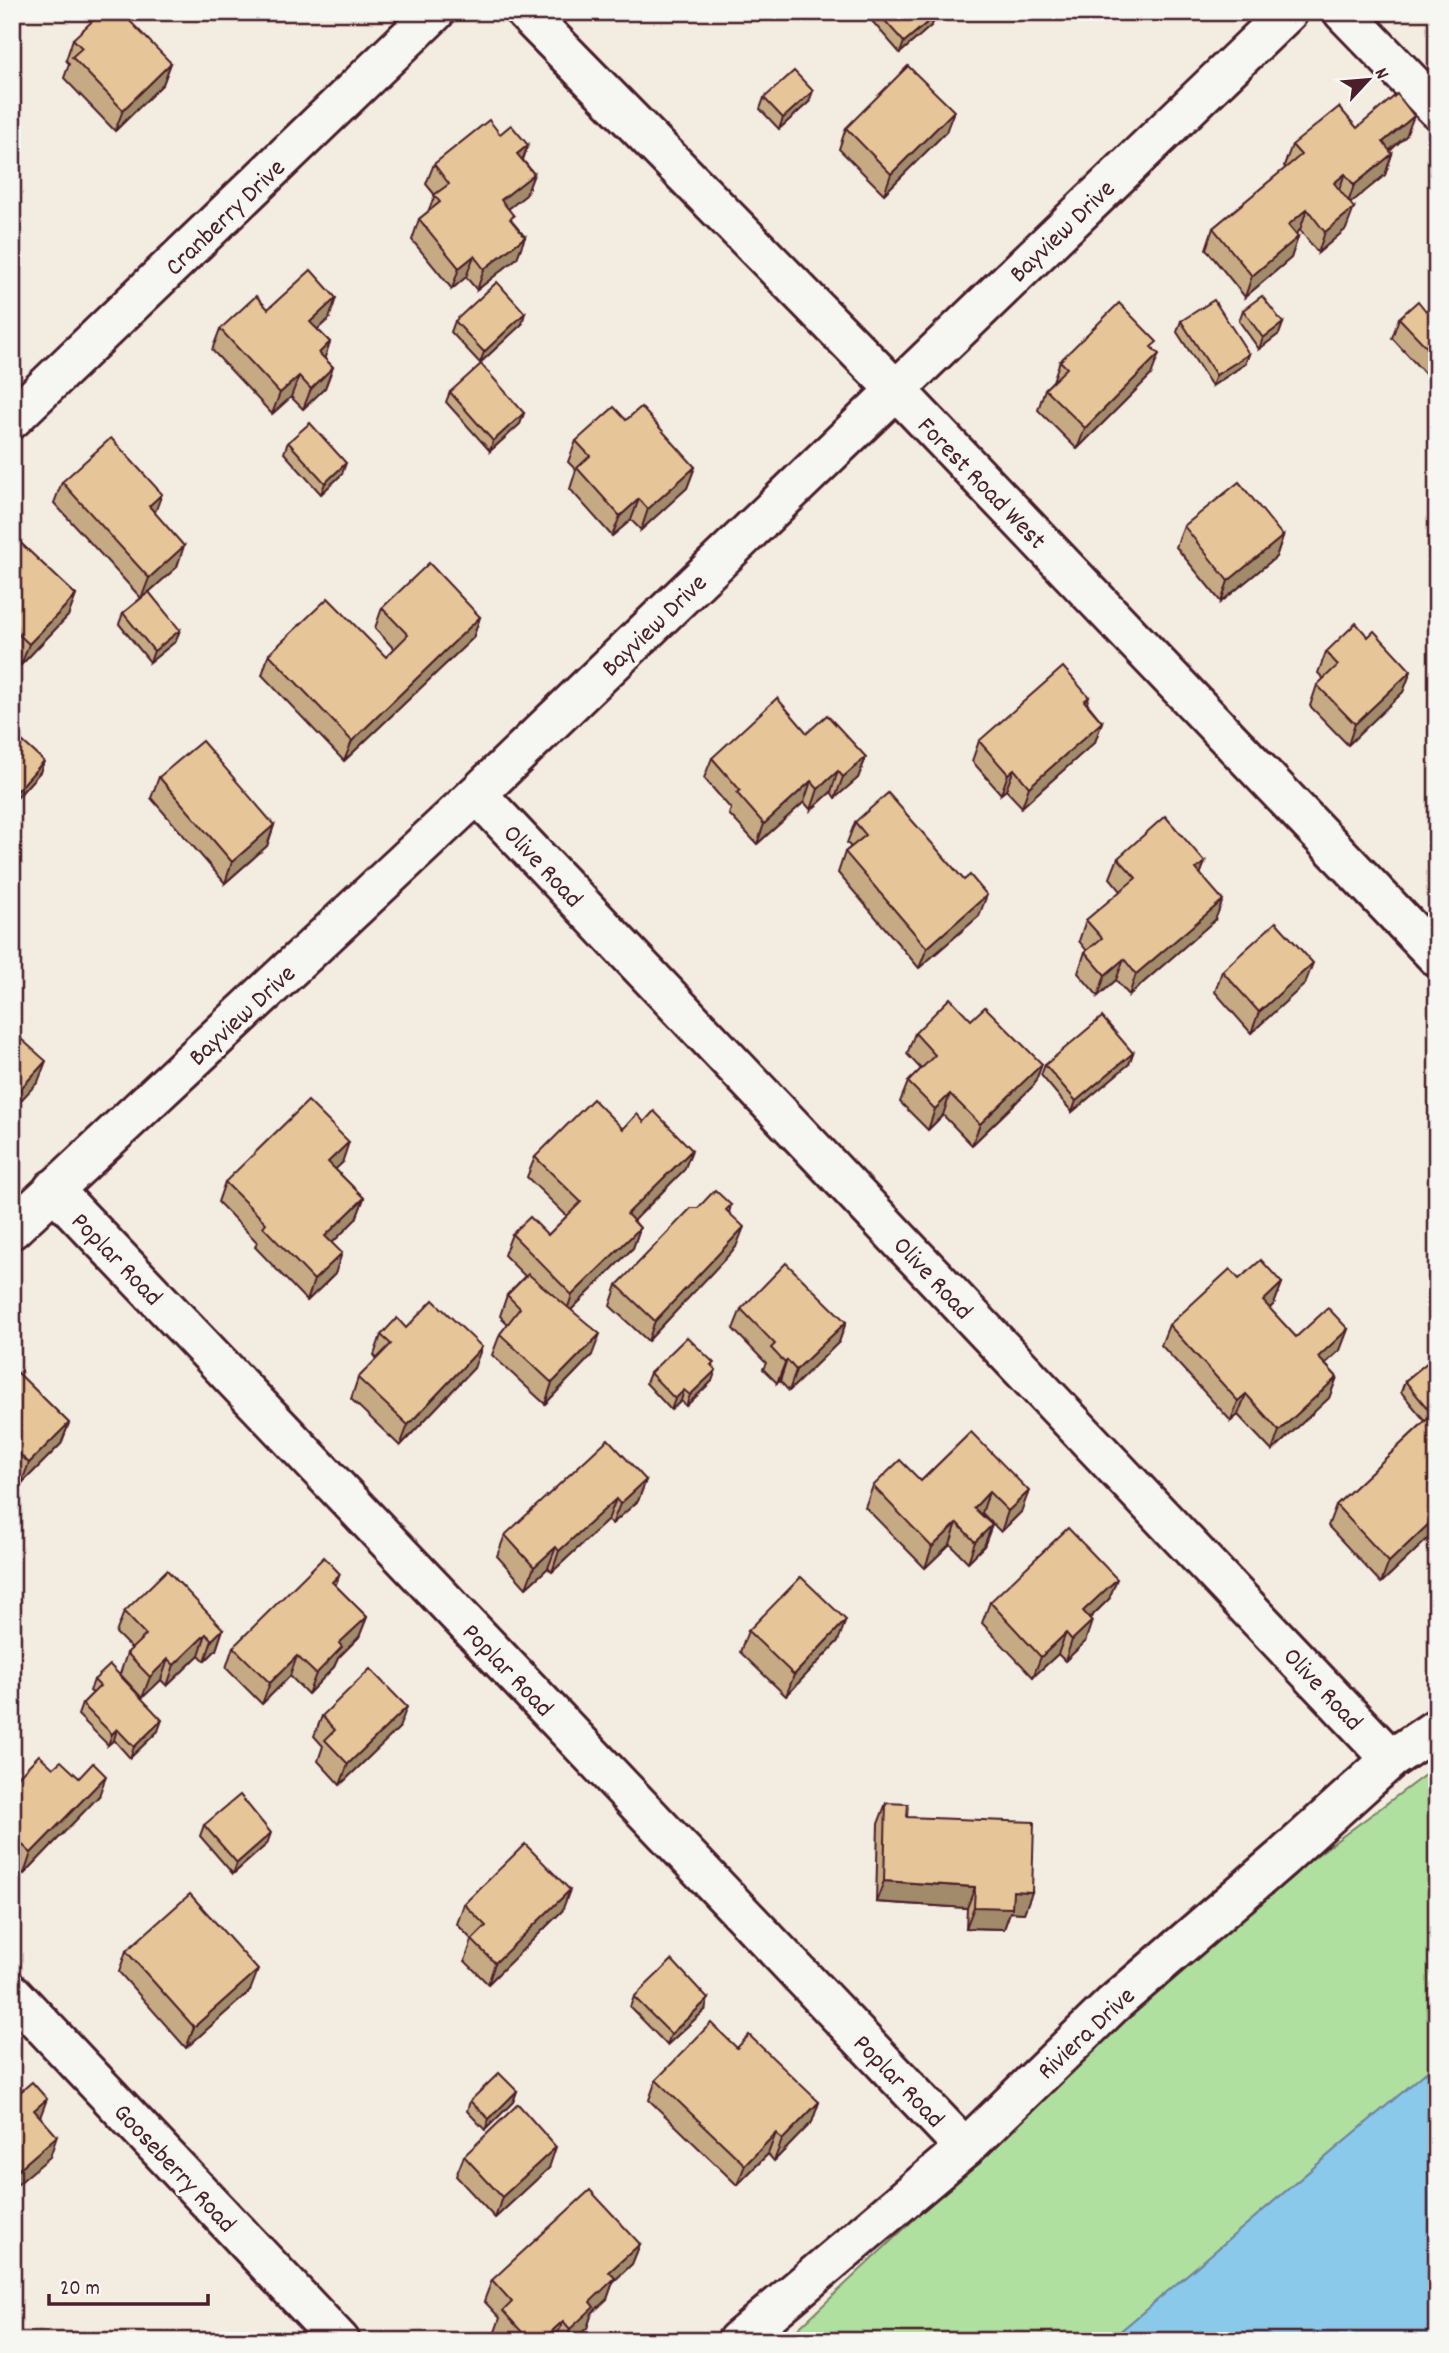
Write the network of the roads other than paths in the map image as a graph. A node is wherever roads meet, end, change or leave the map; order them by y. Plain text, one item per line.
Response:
1 (435, 12) edge
2 (525, 12) edge
3 (1288, 12) edge
4 (1343, 12) edge
5 (1437, 109) edge
6 (896, 390) junction
7 (12, 419) edge
8 (477, 794) junction
9 (1437, 957) edge
10 (53, 1189) junction
11 (12, 1229) edge
12 (1437, 1728) edge
13 (1391, 1759) junction
14 (12, 1993) edge
15 (965, 2148) junction
16 (340, 2341) edge
17 (737, 2341) edge

1 - 7 street, Cranberry Drive
2 - 6 street, Forest Road West
3 - 6 street, Bayview Drive
4 - 5 street
6 - 8 street, Bayview Drive
6 - 9 street, Forest Road West
8 - 10 street, Bayview Drive
8 - 13 street, Olive Road
10 - 11 street, Bayview Drive
10 - 15 street, Poplar Road
12 - 13 street, Riviera Drive
13 - 15 street, Riviera Drive
14 - 16 street, Gooseberry Road
15 - 17 street, Riviera Drive

